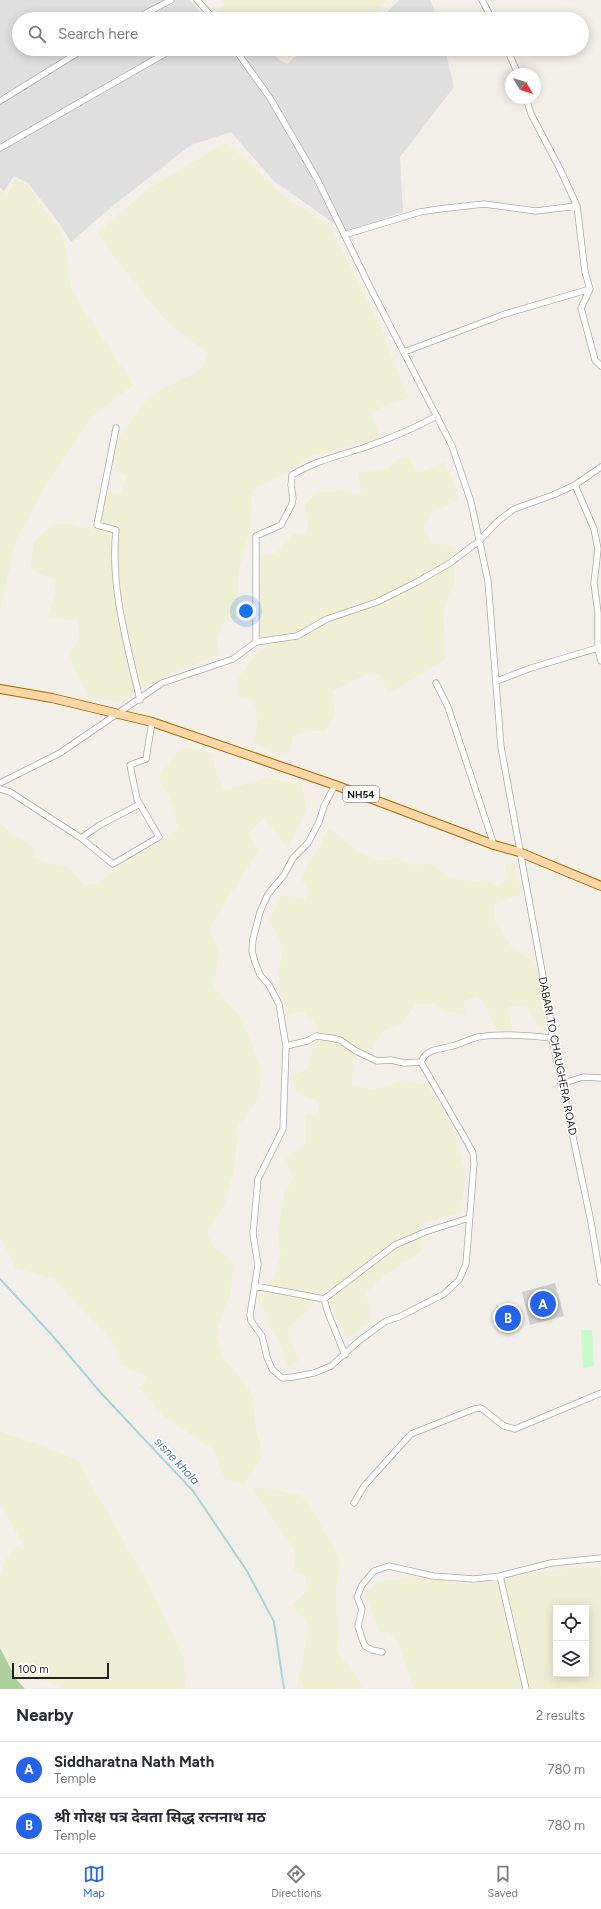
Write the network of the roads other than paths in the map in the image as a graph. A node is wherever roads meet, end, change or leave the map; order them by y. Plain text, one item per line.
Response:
1 (172, 0) edge
2 (197, 0) edge
3 (482, 0) edge
4 (149, 12) edge
5 (208, 12) edge
6 (488, 12) edge
7 (73, 56) edge
8 (161, 56) edge
9 (240, 56) edge
10 (510, 56) edge
11 (515, 68) edge
12 (0, 101) edge
13 (528, 104) edge
14 (0, 148) edge
15 (577, 206) junction
16 (344, 235) junction
17 (590, 289) junction
18 (404, 352) junction
19 (601, 366) edge
20 (437, 416) junction
21 (116, 428) dead end
22 (601, 467) edge
23 (575, 485) junction
24 (479, 541) junction
25 (256, 642) junction
26 (600, 648) edge
27 (601, 660) edge
28 (497, 681) junction
29 (436, 683) dead end
30 (0, 689) edge
31 (140, 700) junction
32 (116, 714) junction
33 (152, 722) junction
34 (0, 783) edge
35 (335, 785) junction
36 (0, 789) edge
37 (140, 804) junction
38 (80, 838) junction
39 (494, 845) junction
40 (519, 852) junction
41 (601, 886) edge
42 (552, 1038) junction
43 (286, 1046) junction
44 (421, 1062) junction
45 (601, 1078) edge
46 (561, 1084) junction
47 (470, 1218) junction
48 (601, 1282) edge
49 (255, 1286) junction
50 (324, 1299) junction
51 (345, 1355) junction
52 (601, 1393) edge
53 (354, 1503) dead end
54 (601, 1558) edge
55 (500, 1576) junction
56 (382, 1652) dead end
57 (526, 1689) edge

1 - 4 street
2 - 5 street
3 - 6 street
7 - 12 street
8 - 14 street
9 - 16 street, DABARI TO CHAUGHERA ROAD
10 - 11 street
13 - 15 street
15 - 16 street
15 - 17 street
16 - 18 street, DABARI TO CHAUGHERA ROAD
17 - 18 street
17 - 19 street
18 - 20 street, DABARI TO CHAUGHERA ROAD
20 - 24 street, DABARI TO CHAUGHERA ROAD
20 - 25 street
21 - 31 street
22 - 23 street
23 - 24 street
23 - 26 street
24 - 25 street
24 - 28 street, DABARI TO CHAUGHERA ROAD
25 - 31 street
26 - 27 street
26 - 28 street
28 - 40 street, DABARI TO CHAUGHERA ROAD
29 - 39 street
30 - 32 main road, NH54
31 - 32 street
32 - 33 main road, NH54
32 - 34 street
33 - 35 main road, NH54
33 - 37 street
35 - 39 main road, NH54
35 - 43 street
36 - 38 street
37 - 38 street
37 - 38 street
39 - 40 main road, NH54
40 - 41 main road, NH54
40 - 42 street, DABARI TO CHAUGHERA ROAD
42 - 44 street
42 - 46 street, DABARI TO CHAUGHERA ROAD
43 - 44 street
43 - 49 street
44 - 47 street
45 - 46 street
46 - 48 street, DABARI TO CHAUGHERA ROAD
47 - 50 street
47 - 51 street
49 - 50 street
49 - 51 street
50 - 51 street
52 - 53 street
54 - 55 street
55 - 56 street
55 - 57 street

